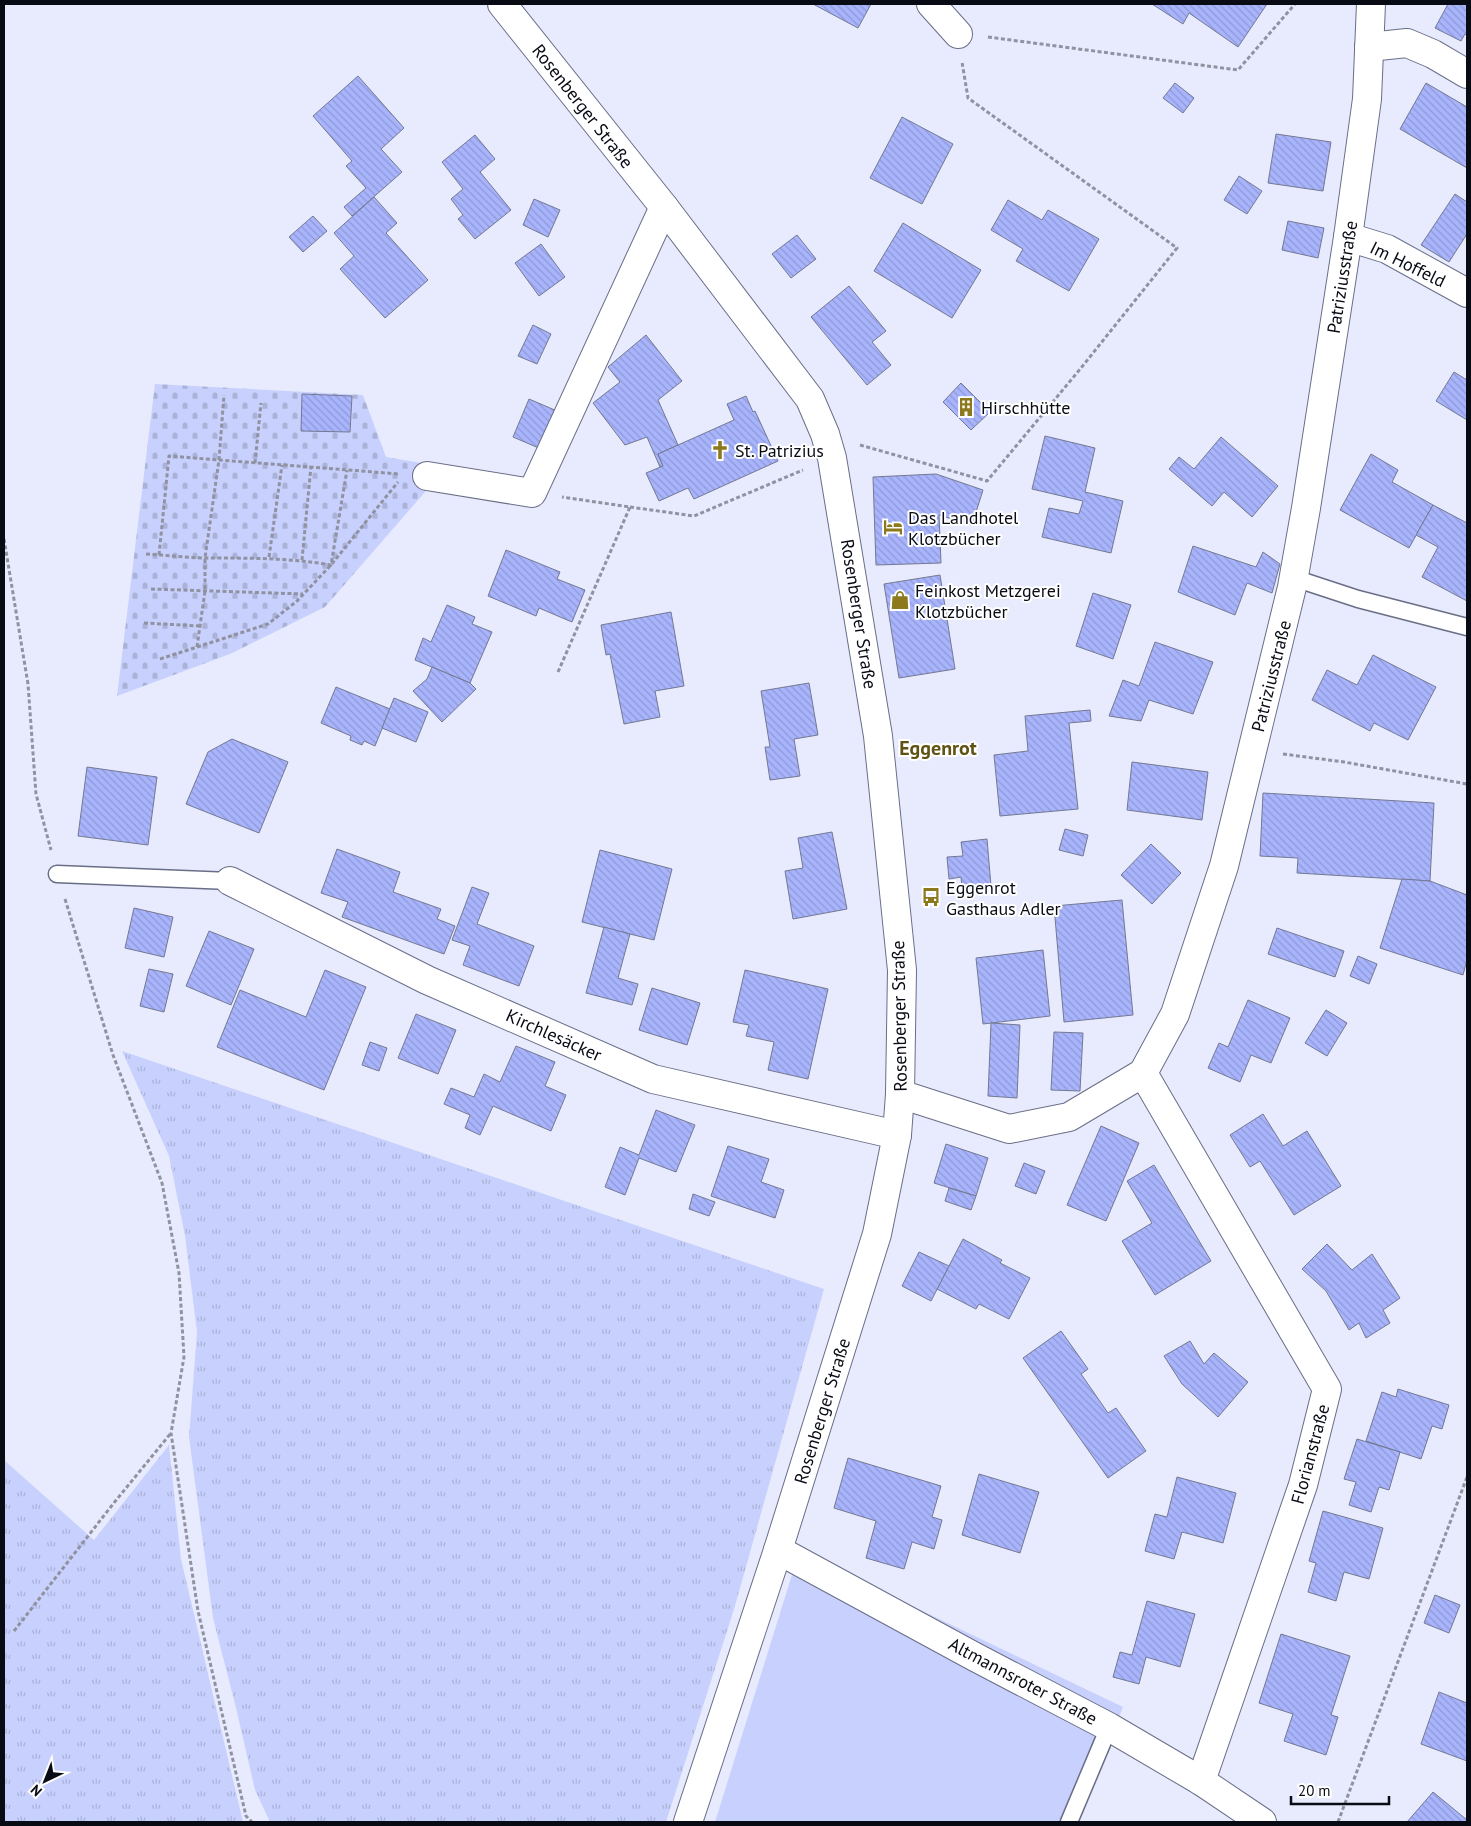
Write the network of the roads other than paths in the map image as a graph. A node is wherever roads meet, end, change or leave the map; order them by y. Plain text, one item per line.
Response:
1 (502, 4) edge
2 (931, 4) edge
3 (1371, 4) edge
4 (958, 34) road end
5 (1369, 47) junction
6 (1467, 74) edge
7 (664, 207) junction
8 (1348, 237) junction
9 (1467, 293) edge
10 (426, 476) dead end
11 (1294, 578) junction
12 (1467, 627) edge
13 (57, 874) road end
14 (230, 882) joint
15 (1142, 1073) junction
16 (900, 1094) junction
17 (897, 1135) junction
18 (778, 1550) junction
19 (1109, 1726) junction
20 (1201, 1780) junction
21 (688, 1822) edge
22 (1069, 1822) edge
23 (1262, 1822) edge

1 - 7 street, Rosenberger Straße
2 - 4 street
3 - 5 street, Patriziusstraße
5 - 6 street
5 - 8 street, Patriziusstraße
7 - 10 street
7 - 16 street, Rosenberger Straße
8 - 9 street, Im Hoffeld
8 - 11 street, Patriziusstraße
11 - 12 lane
11 - 15 street, Patriziusstraße
13 - 14 lane
14 - 17 street, Kirchlesäcker
15 - 16 street, Patriziusstraße
15 - 20 street, Florianstraße
16 - 17 street, Rosenberger Straße
17 - 18 street, Rosenberger Straße
18 - 19 street, Altmannsroter Straße
18 - 21 street, Rosenberger Straße
19 - 20 street, Altmannsroter Straße
19 - 22 lane
20 - 23 street, Altmannsroter Straße

